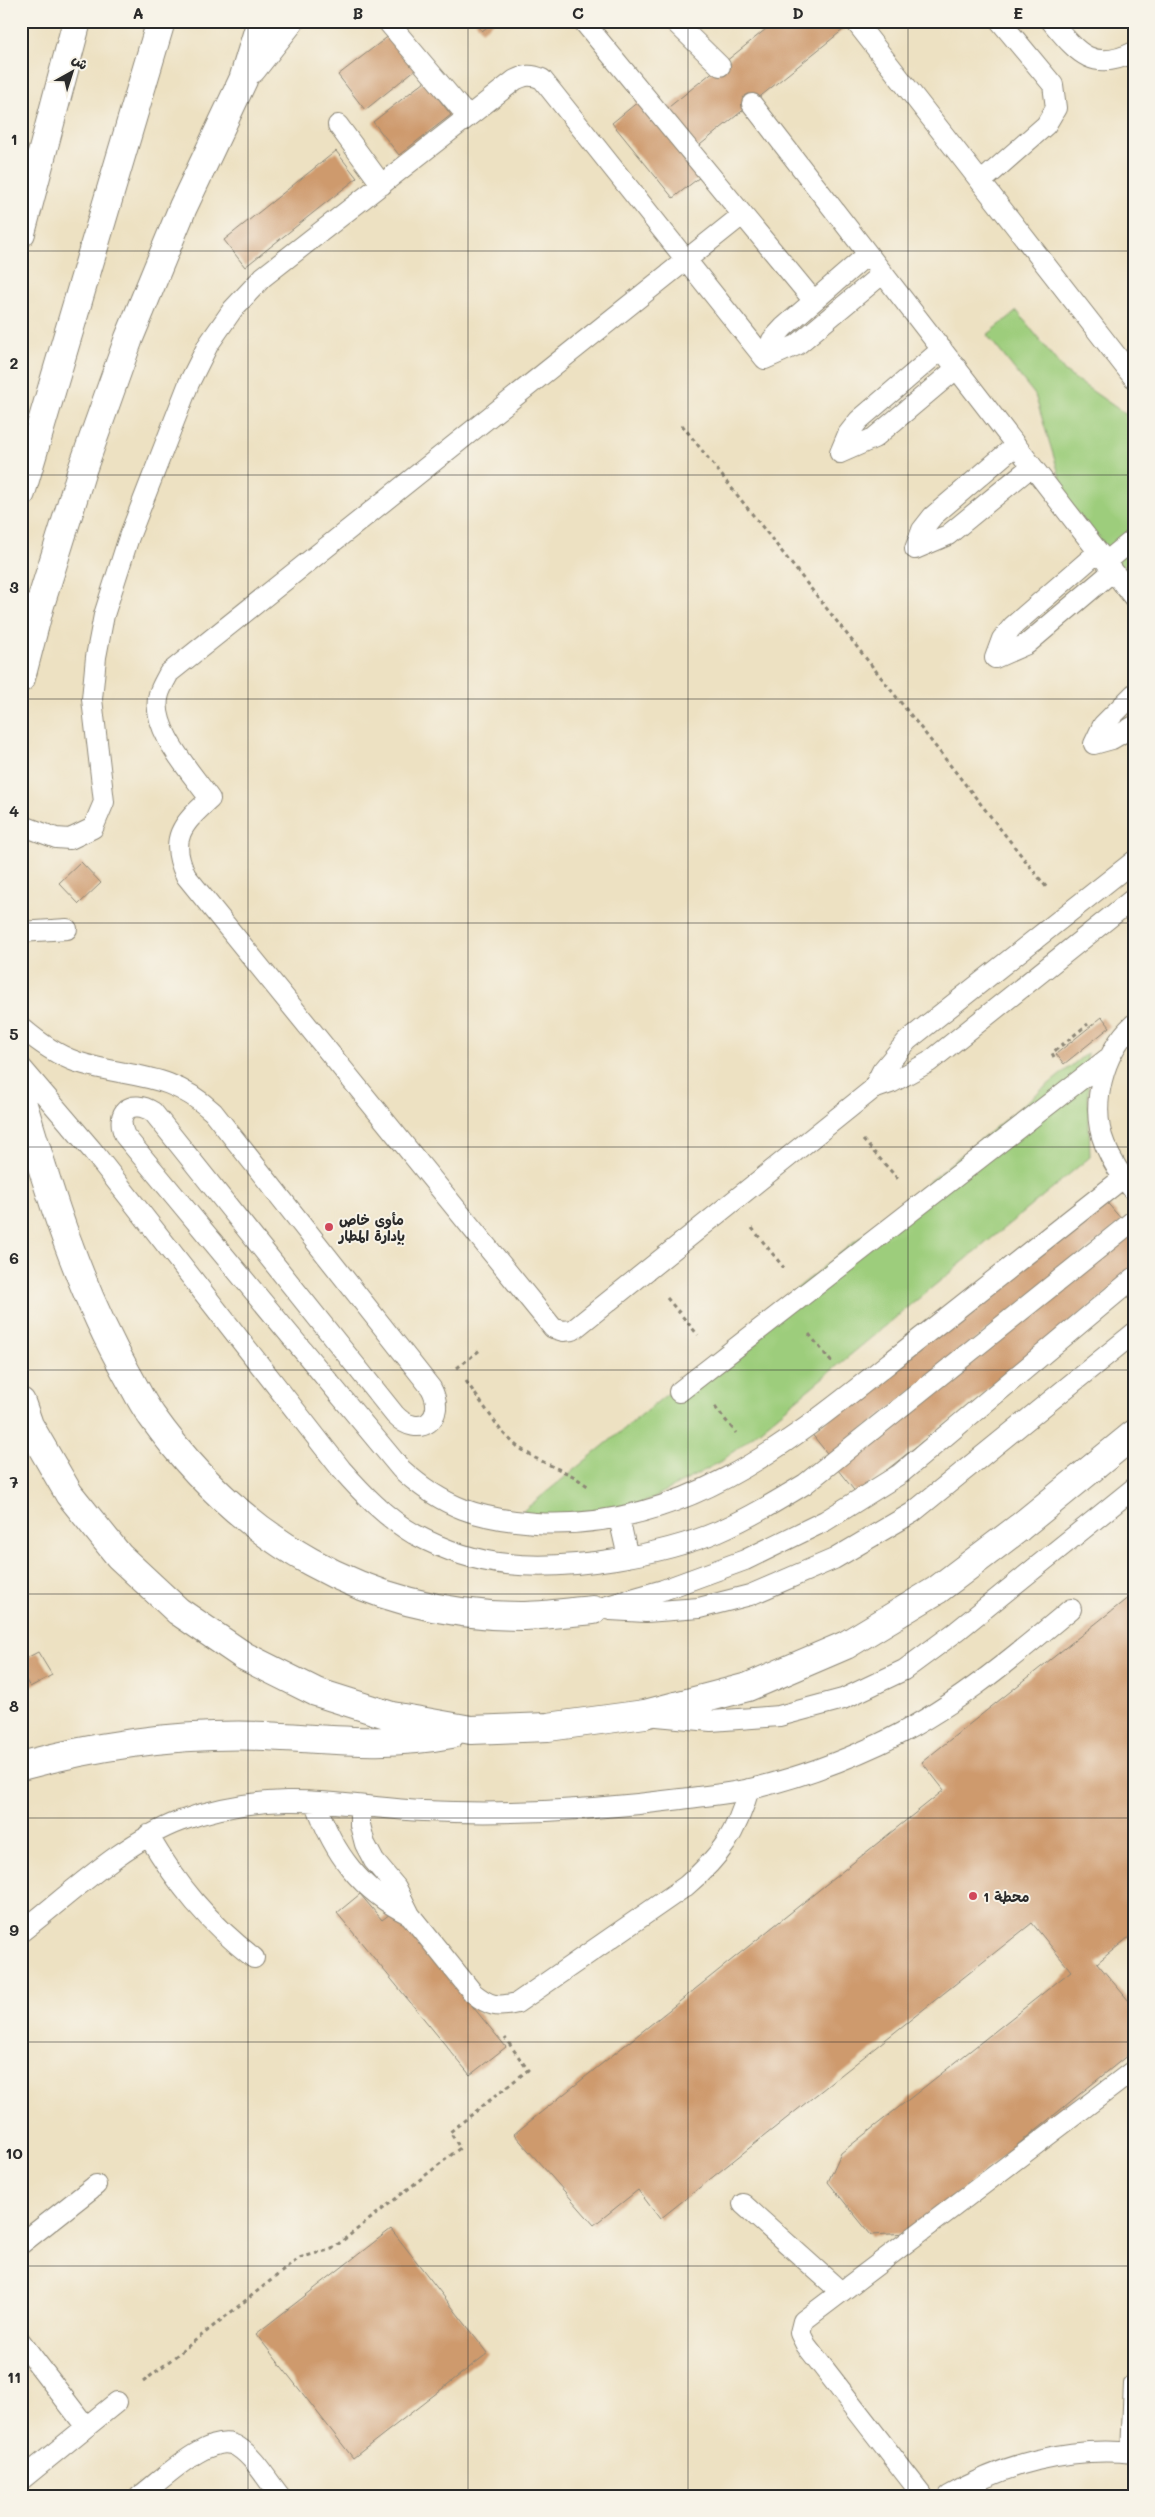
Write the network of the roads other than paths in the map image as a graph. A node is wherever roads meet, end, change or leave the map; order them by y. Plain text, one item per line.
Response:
1 (77, 21) edge
2 (161, 21) edge
3 (261, 21) edge
4 (290, 21) edge
5 (387, 21) edge
6 (583, 21) edge
7 (674, 21) edge
8 (856, 21) edge
9 (1000, 21) edge
10 (1051, 21) edge
11 (1134, 52) edge
12 (720, 66) dead end
13 (243, 80) junction
14 (752, 104) dead end
15 (468, 117) junction
16 (338, 125) dead end
17 (981, 182) junction
18 (382, 185) junction
19 (742, 216) junction
20 (21, 233) edge
21 (868, 254) junction
22 (686, 260) junction
23 (883, 273) junction
24 (813, 300) junction
25 (942, 349) junction
26 (765, 360) junction
27 (957, 368) junction
28 (1134, 378) edge
29 (1016, 445) junction
30 (1032, 466) junction
31 (21, 493) edge
32 (1134, 539) edge
33 (1106, 562) junction
34 (1134, 598) edge
35 (21, 678) edge
36 (1134, 694) edge
37 (1134, 726) edge
38 (21, 825) edge
39 (1134, 862) edge
40 (1134, 898) edge
41 (67, 929) dead end
42 (21, 932) edge
43 (1134, 1024) edge
44 (21, 1027) edge
45 (1107, 1059) junction
46 (21, 1067) edge
47 (873, 1089) junction
48 (21, 1098) edge
49 (1128, 1185) edge
50 (1134, 1220) edge
51 (1134, 1278) edge
52 (1134, 1333) edge
53 (686, 1386) road end
54 (21, 1402) edge
55 (1134, 1434) edge
56 (1134, 1488) edge
57 (619, 1518) junction
58 (628, 1557) junction
59 (1071, 1609) dead end
60 (593, 1610) junction
61 (645, 1714) junction
62 (471, 1730) junction
63 (21, 1766) edge
64 (749, 1789) junction
65 (316, 1803) junction
66 (360, 1806) junction
67 (148, 1836) junction
68 (410, 1915) junction
69 (21, 1932) edge
70 (254, 1958) dead end
71 (1134, 2070) edge
72 (96, 2186) dead end
73 (743, 2204) dead end
74 (21, 2244) edge
75 (841, 2292) junction
76 (21, 2342) edge
77 (1134, 2384) edge
78 (117, 2402) road end
79 (86, 2427) junction
80 (1132, 2453) edge
81 (21, 2480) edge
82 (140, 2496) edge
83 (280, 2496) edge
84 (923, 2496) edge
85 (949, 2496) edge

1 - 20 main road
2 - 31 main road
3 - 13 main road
4 - 13 main road
5 - 15 lane
6 - 19 lane
7 - 12 lane
8 - 17 lane
9 - 17 lane
10 - 11 lane
13 - 35 main road
14 - 21 lane
15 - 18 lane
15 - 22 lane
16 - 18 lane
17 - 28 lane
18 - 38 lane
19 - 22 lane
19 - 24 lane
21 - 23 lane
21 - 24 lane
22 - 26 lane
22 - 47 lane
23 - 25 lane
23 - 26 lane
24 - 26 lane
25 - 27 lane
25 - 27 lane
27 - 29 lane
29 - 30 lane
29 - 30 lane
30 - 33 lane
32 - 33 lane
33 - 33 lane
33 - 34 lane
36 - 37 lane
39 - 47 lane
40 - 47 lane
41 - 42 lane
43 - 45 lane
44 - 57 lane
45 - 49 lane
45 - 53 lane
46 - 58 lane
48 - 60 main road
49 - 57 lane
50 - 58 lane
51 - 60 lane
52 - 60 lane
54 - 62 main road
55 - 61 main road
56 - 61 lane
57 - 58 lane
59 - 64 lane
61 - 62 main road
62 - 63 main road
64 - 66 lane
64 - 68 lane
65 - 66 lane
65 - 67 lane
65 - 68 lane
66 - 68 lane
67 - 69 lane
67 - 70 lane
71 - 75 lane
72 - 74 lane
73 - 75 lane
75 - 84 lane
76 - 79 lane
77 - 80 lane
78 - 79 lane
79 - 81 lane
80 - 85 lane
82 - 83 lane

